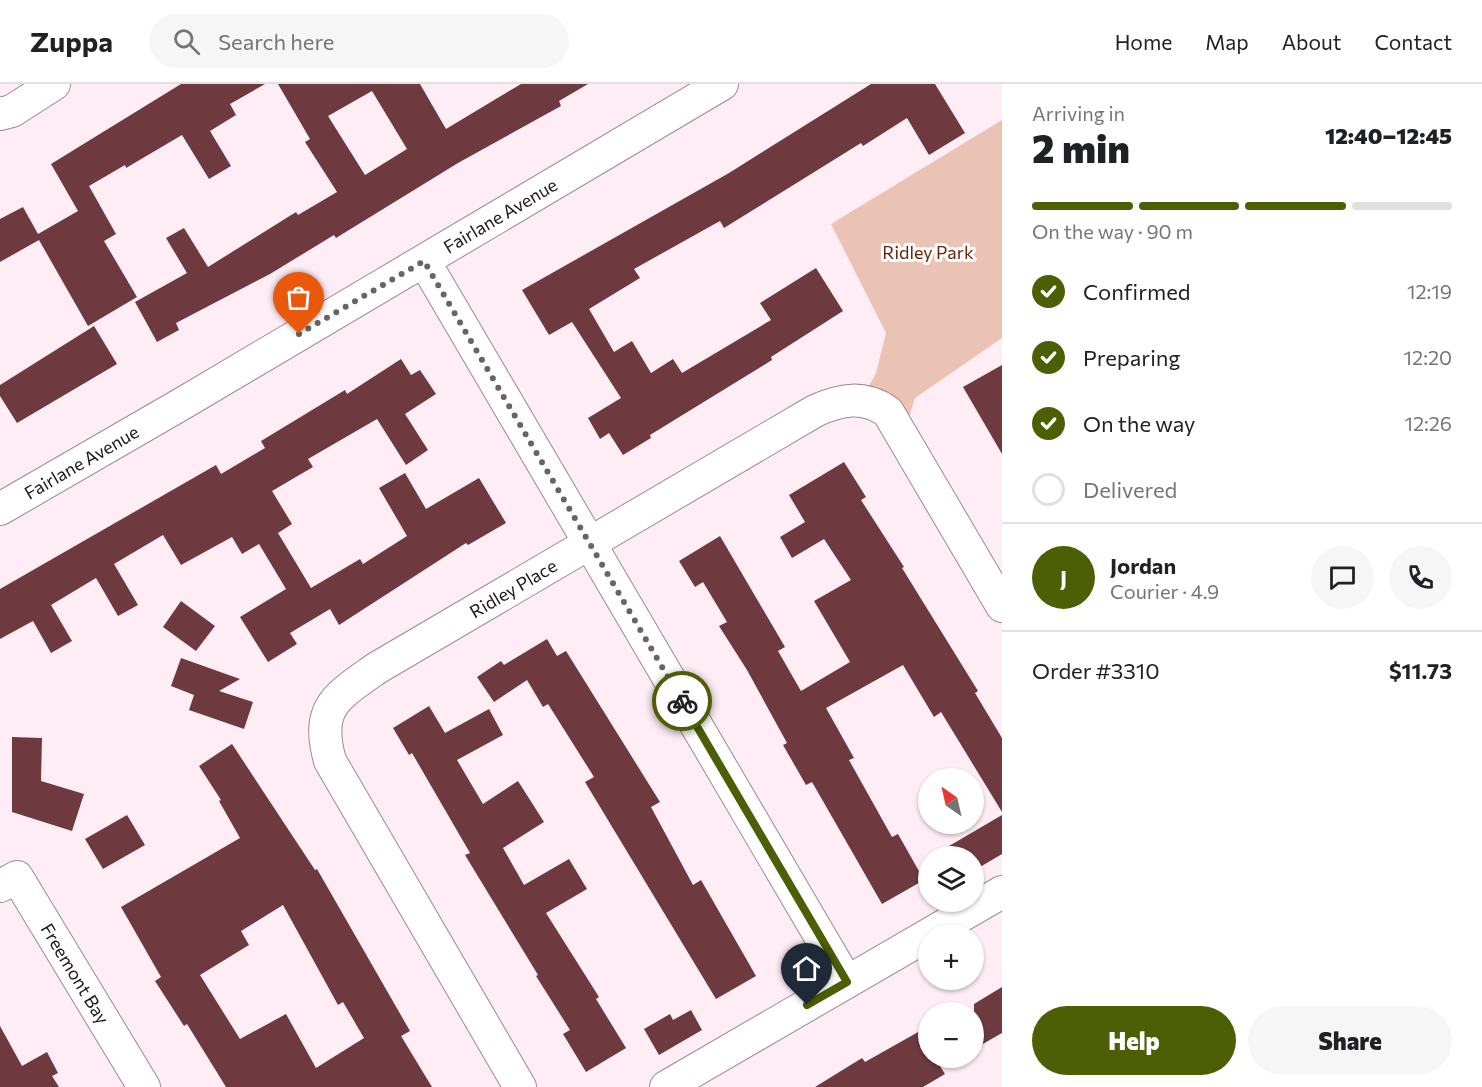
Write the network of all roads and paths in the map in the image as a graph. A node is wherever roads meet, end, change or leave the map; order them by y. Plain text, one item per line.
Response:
1 (54, 84) edge
2 (722, 84) edge
3 (0, 114) edge
4 (424, 261) junction
5 (0, 509) edge
6 (590, 544) junction
7 (1002, 606) edge
8 (0, 886) edge
9 (1002, 892) edge
10 (847, 982) junction
11 (144, 1087) edge
12 (520, 1087) edge
13 (666, 1087) edge

1 - 3 street
2 - 4 street, Fairlane Avenue
4 - 5 street, Fairlane Avenue
4 - 6 street
6 - 7 street, Ridley Place
6 - 10 street
6 - 12 street, Ridley Place
8 - 11 street, Freemont Bay
9 - 10 street
10 - 13 street

